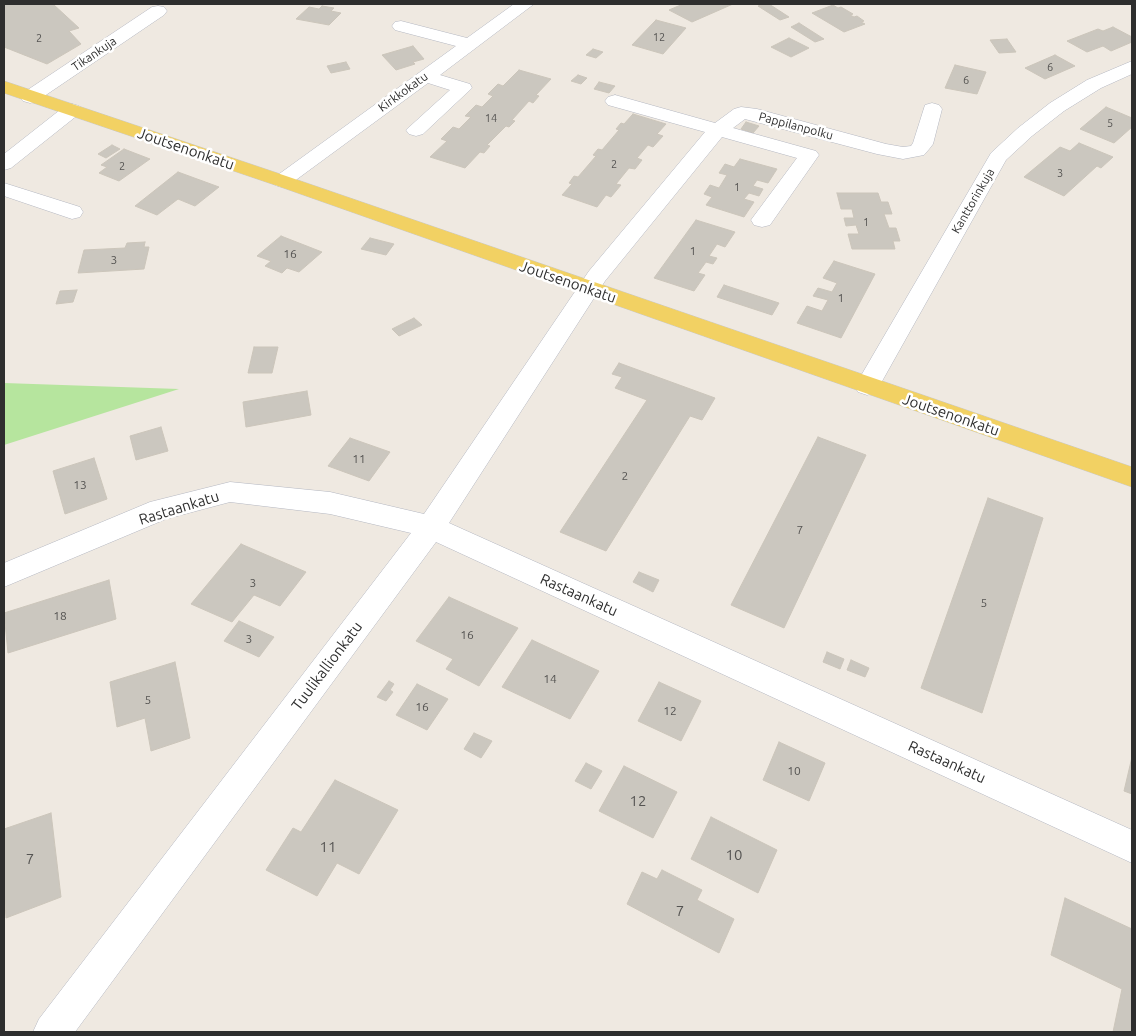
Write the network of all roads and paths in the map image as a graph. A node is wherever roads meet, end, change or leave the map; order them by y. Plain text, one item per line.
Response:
1 (525, 4) edge
2 (158, 11) dead end
3 (402, 26) dead end
4 (469, 44) junction
5 (1132, 67) edge
6 (425, 76) junction
7 (4, 87) edge
8 (30, 96) junction
9 (615, 101) dead end
10 (932, 109) dead end
11 (72, 110) junction
12 (416, 130) dead end
13 (717, 130) junction
14 (4, 164) edge
15 (282, 181) junction
16 (4, 189) edge
17 (72, 212) dead end
18 (762, 220) dead end
19 (589, 289) junction
20 (867, 386) junction
21 (1132, 477) edge
22 (430, 527) junction
23 (4, 576) edge
24 (1132, 847) edge
25 (52, 1032) edge

1 - 4 street, Kirkkokatu
2 - 8 street, Tikankuja
3 - 4 street
4 - 6 street, Kirkkokatu
5 - 20 street, Kanttorinkuja
6 - 12 street
6 - 15 street, Kirkkokatu
7 - 8 main road, Joutsenonkatu
8 - 11 main road, Joutsenonkatu
9 - 13 street
10 - 13 street, Pappilanpolku
11 - 14 street
11 - 15 main road, Joutsenonkatu
13 - 18 street
13 - 19 street, Pappilanpolku
15 - 19 main road, Joutsenonkatu
16 - 17 street
19 - 20 main road, Joutsenonkatu
19 - 22 street, Tuulikallionkatu
20 - 21 main road, Joutsenonkatu
22 - 23 street, Rastaankatu
22 - 24 street, Rastaankatu
22 - 25 street, Tuulikallionkatu

